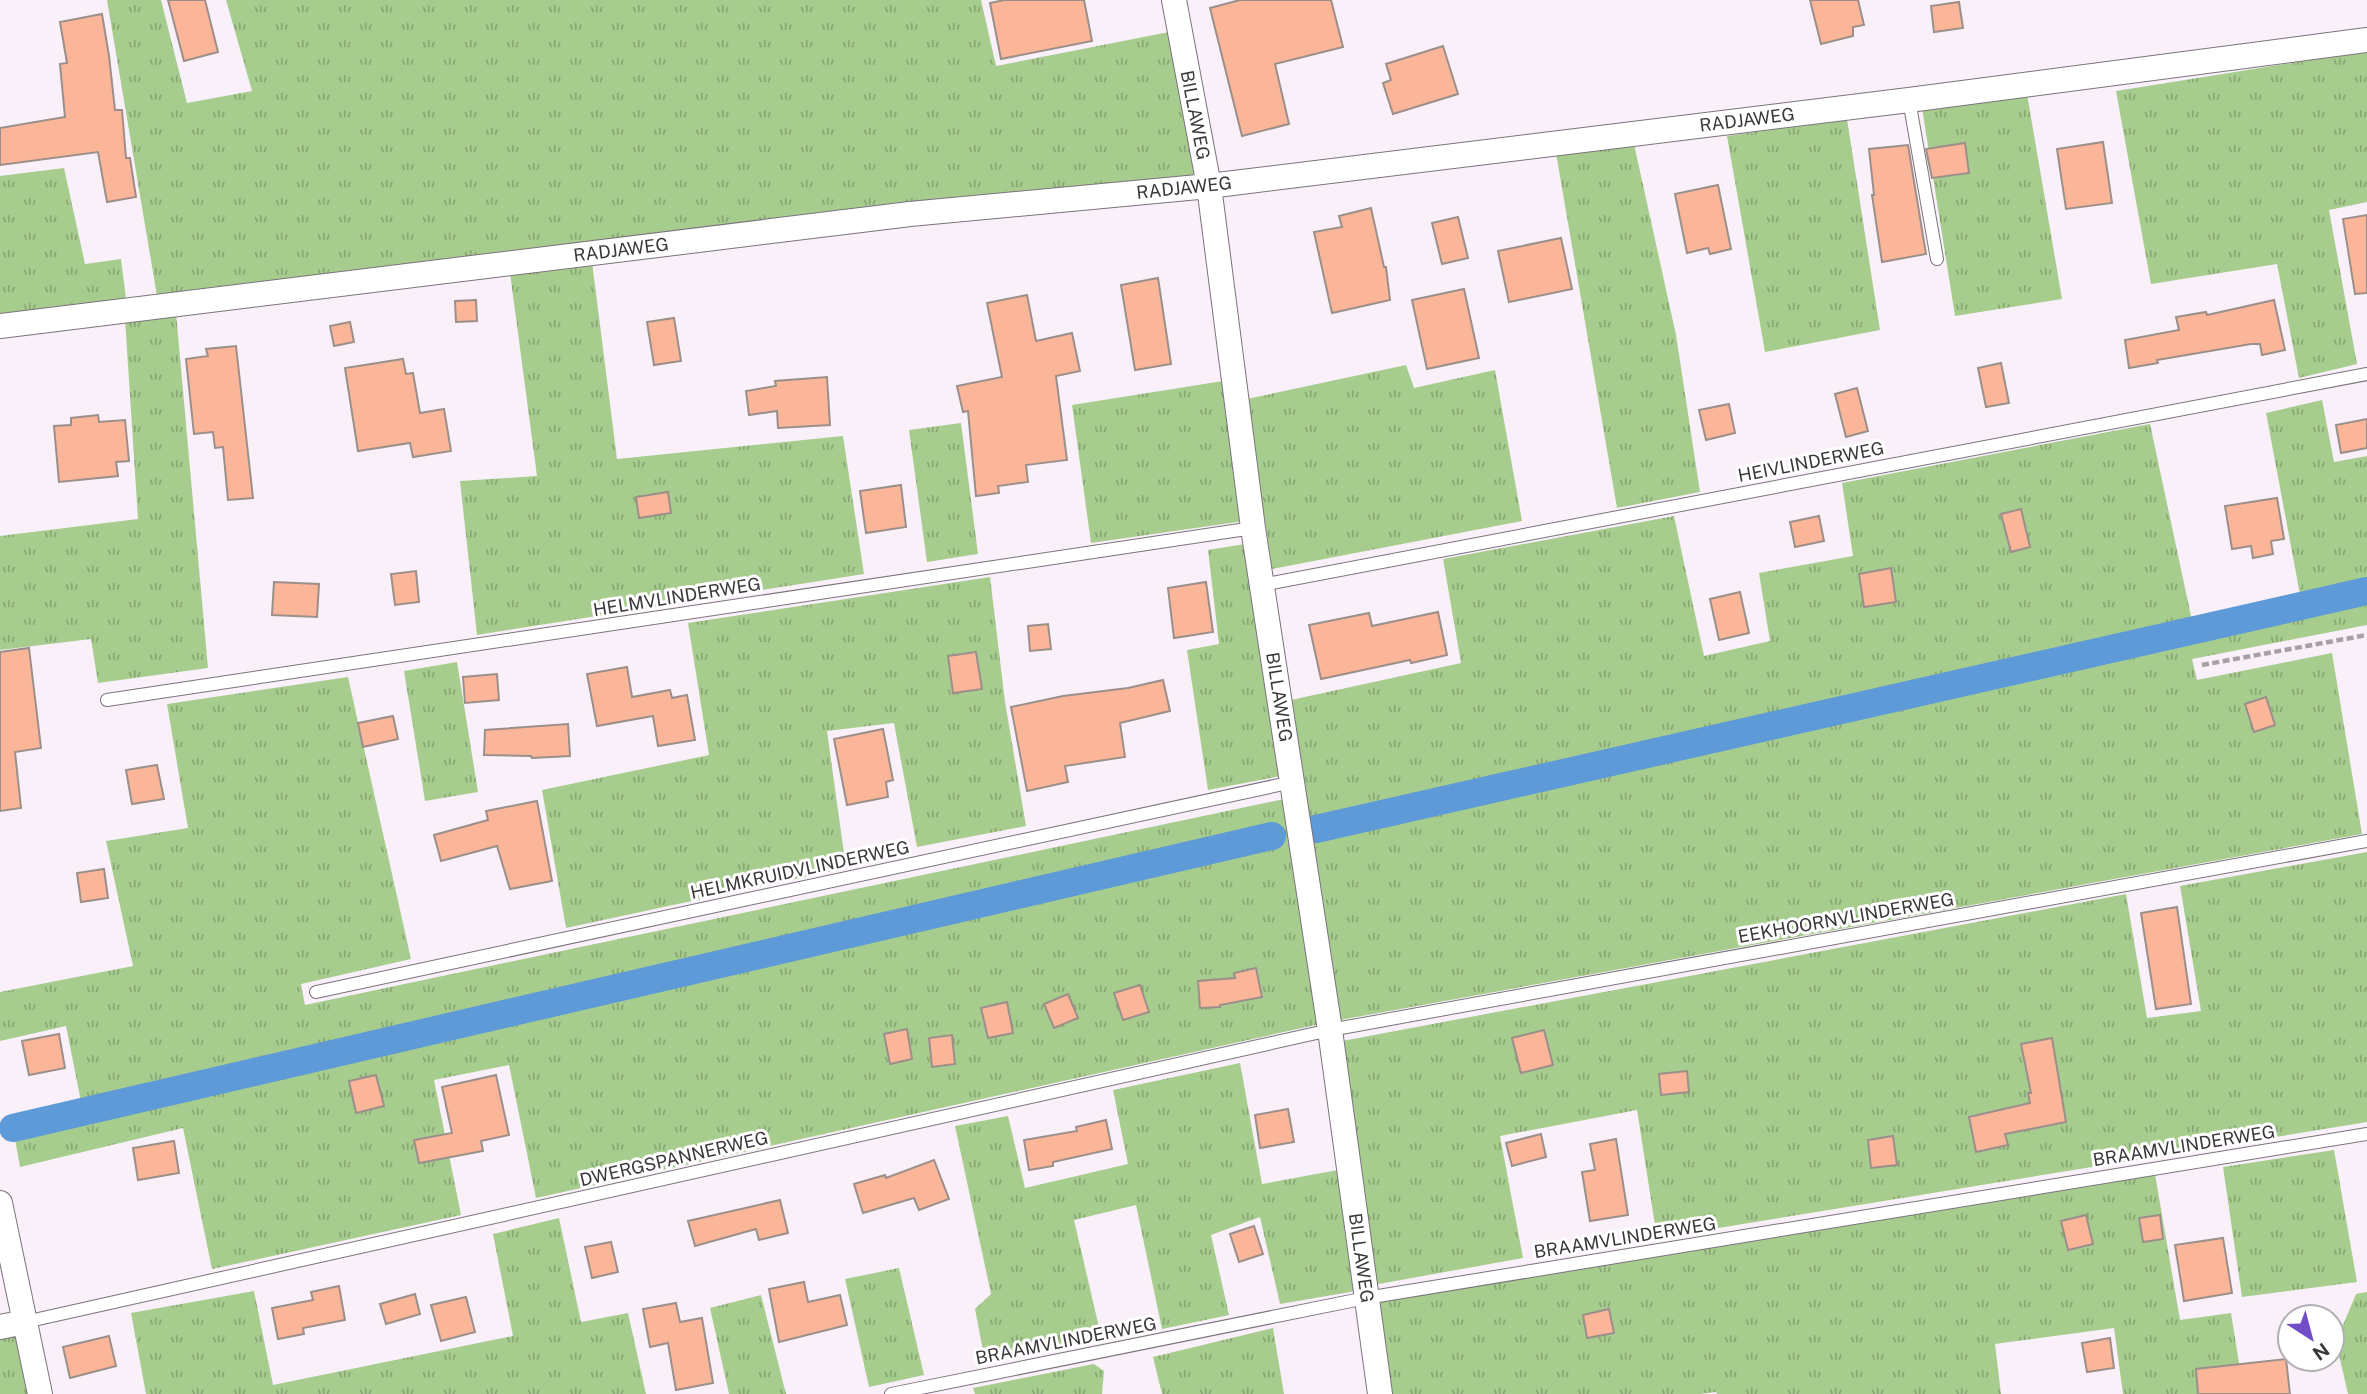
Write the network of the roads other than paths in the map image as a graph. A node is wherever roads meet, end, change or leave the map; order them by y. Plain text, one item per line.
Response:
1 (1174, 0) edge
2 (2367, 40) edge
3 (1909, 100) junction
4 (1209, 186) junction
5 (1937, 259) dead end
6 (0, 326) edge
7 (2367, 374) edge
8 (1253, 527) junction
9 (1262, 585) junction
10 (107, 700) dead end
11 (1293, 782) junction
12 (2367, 841) edge
13 (316, 992) dead end
14 (1330, 1030) junction
15 (2367, 1134) edge
16 (0, 1203) edge
17 (1366, 1298) junction
18 (24, 1322) junction
19 (0, 1327) edge
20 (40, 1394) edge
21 (891, 1394) edge
22 (1380, 1394) edge

1 - 4 street, BILLAWEG
2 - 3 street, RADJAWEG
3 - 4 street, RADJAWEG
3 - 5 lane
4 - 6 street, RADJAWEG
4 - 8 street, BILLAWEG
7 - 9 lane, HEIVLINDERWEG
8 - 9 street, BILLAWEG
8 - 10 lane, HELMVLINDERWEG
9 - 11 street, BILLAWEG
11 - 13 lane, HELMKRUIDVLINDERWEG
11 - 14 street, BILLAWEG
12 - 14 lane, EEKHOORNVLINDERWEG
14 - 17 street, BILLAWEG
14 - 18 lane, DWERGSPANNERWEG
15 - 17 lane, BRAAMVLINDERWEG
16 - 18 street
17 - 21 lane, BRAAMVLINDERWEG
17 - 22 street, BILLAWEG
18 - 19 street
18 - 20 street

